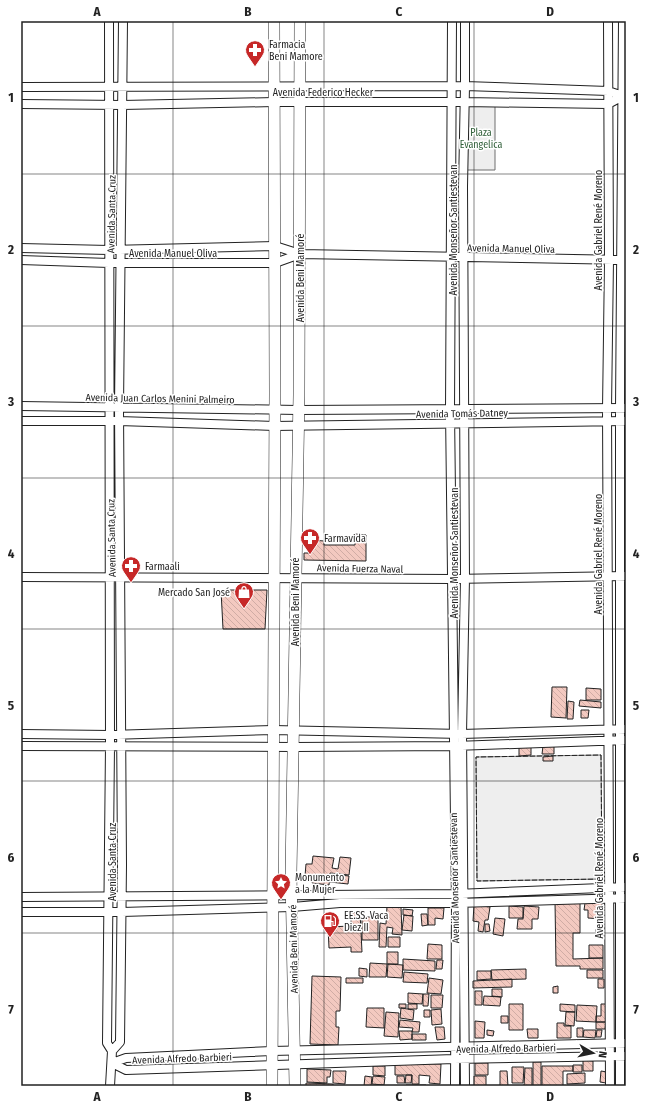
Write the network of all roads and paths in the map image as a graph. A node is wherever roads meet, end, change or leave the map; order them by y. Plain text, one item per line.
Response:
1 (109, 21) edge
2 (123, 21) edge
3 (274, 21) edge
4 (300, 21) edge
5 (452, 21) edge
6 (465, 21) edge
7 (608, 21) edge
8 (623, 21) edge
9 (274, 86) junction
10 (300, 86) junction
11 (466, 86) junction
12 (21, 87) edge
13 (109, 87) junction
14 (123, 87) junction
15 (453, 87) junction
16 (608, 91) junction
17 (624, 96) edge
18 (274, 102) junction
19 (300, 102) junction
20 (465, 102) junction
21 (453, 103) junction
22 (21, 104) edge
23 (608, 104) junction
24 (109, 105) junction
25 (122, 105) junction
26 (275, 246) junction
27 (21, 248) edge
28 (109, 250) junction
29 (121, 250) junction
30 (300, 254) junction
31 (452, 257) junction
32 (464, 257) junction
33 (21, 260) edge
34 (609, 260) junction
35 (624, 260) edge
36 (109, 263) junction
37 (120, 263) junction
38 (275, 263) junction
39 (21, 406) edge
40 (109, 408) junction
41 (119, 408) junction
42 (623, 408) edge
43 (274, 409) junction
44 (607, 409) junction
45 (298, 410) junction
46 (450, 411) junction
47 (465, 411) junction
48 (21, 421) edge
49 (109, 421) junction
50 (119, 421) junction
51 (607, 421) junction
52 (623, 421) edge
53 (464, 422) junction
54 (451, 423) junction
55 (274, 426) junction
56 (297, 426) junction
57 (608, 576) junction
58 (623, 576) edge
59 (21, 577) edge
60 (121, 577) junction
61 (296, 577) junction
62 (109, 578) junction
63 (274, 578) junction
64 (465, 578) junction
65 (452, 579) junction
66 (609, 729) junction
67 (623, 729) edge
68 (273, 730) junction
69 (294, 731) junction
70 (21, 734) edge
71 (122, 734) junction
72 (458, 734) junction
73 (110, 735) junction
74 (609, 740) junction
75 (623, 740) edge
76 (122, 745) junction
77 (21, 746) edge
78 (110, 746) junction
79 (459, 746) junction
80 (273, 747) junction
81 (294, 747) junction
82 (609, 887) junction
83 (623, 887) edge
84 (272, 894) junction
85 (292, 894) junction
86 (21, 897) edge
87 (109, 897) junction
88 (122, 898) junction
89 (460, 898) junction
90 (610, 898) junction
91 (623, 898) edge
92 (272, 907) junction
93 (292, 907) junction
94 (21, 912) edge
95 (109, 912) junction
96 (122, 912) junction
97 (623, 1042) edge
98 (610, 1043) junction
99 (455, 1047) junction
100 (464, 1047) junction
101 (112, 1051) junction
102 (272, 1051) junction
103 (295, 1051) junction
104 (610, 1055) junction
105 (623, 1056) edge
106 (454, 1059) junction
107 (465, 1059) junction
108 (112, 1063) junction
109 (295, 1064) junction
110 (272, 1065) junction
111 (110, 1086) edge
112 (272, 1086) edge
113 (295, 1086) edge
114 (455, 1086) edge
115 (465, 1086) edge
116 (610, 1086) edge
117 (620, 1086) edge

1 - 13 street, Avenida Santa Cruz
2 - 14 street, Avenida Santa Cruz
3 - 9 street, Avenida Beni Mamoré
4 - 10 street, Avenida Beni Mamoré
5 - 15 street, Avenida Monseñor Santiestevan
6 - 11 street, Avenida Monseñor Santiestevan
7 - 16 street, Avenida Gabriel René Moreno
8 - 17 street, Avenida Gabriel René Moreno
9 - 10 street, Avenida Federico Hecker
9 - 14 street, Avenida Federico Hecker
9 - 18 street, Avenida Beni Mamoré
10 - 15 street, Avenida Federico Hecker
10 - 19 street, Avenida Beni Mamoré
11 - 15 street, Avenida Federico Hecker
11 - 16 street, Avenida Federico Hecker
11 - 20 street, Avenida Monseñor Santiestevan
12 - 13 street, Avenida Federico Hecker
13 - 14 street, Avenida Federico Hecker
13 - 24 street, Avenida Santa Cruz
14 - 25 street, Avenida Santa Cruz
15 - 21 street, Avenida Monseñor Santiestevan
16 - 17 street, Avenida Federico Hecker
16 - 23 street, Avenida Gabriel René Moreno
17 - 23 street
17 - 35 street, Avenida Gabriel René Moreno
18 - 19 street, Avenida Federico Hecker
18 - 25 street, Avenida Federico Hecker
18 - 26 street, Avenida Beni Mamoré
19 - 21 street, Avenida Federico Hecker
19 - 30 street, Avenida Beni Mamoré
20 - 21 street, Avenida Federico Hecker
20 - 23 street, Avenida Federico Hecker
20 - 32 street, Avenida Monseñor Santiestevan
21 - 31 street, Avenida Monseñor Santiestevan
22 - 24 street, Avenida Federico Hecker
23 - 34 street, Avenida Gabriel René Moreno
24 - 25 street, Avenida Federico Hecker
24 - 28 street, Avenida Santa Cruz
25 - 29 street, Avenida Santa Cruz
26 - 29 street, Avenida Manuel Oliva
26 - 30 street, Avenida Manuel Oliva
26 - 38 street, Avenida Beni Mamoré
27 - 28 street, Avenida Manuel Oliva
28 - 29 street, Avenida Manuel Oliva
28 - 36 street, Avenida Santa Cruz
29 - 37 street, Avenida Santa Cruz
30 - 31 street, Avenida Manuel Oliva
30 - 38 street, Avenida Manuel Oliva
30 - 45 street, Avenida Beni Mamoré
31 - 32 street, Avenida Manuel Oliva
31 - 46 street, Avenida Monseñor Santiestevan
32 - 34 street, Avenida Manuel Oliva
32 - 47 street, Avenida Monseñor Santiestevan
33 - 36 street, Avenida Manuel Oliva
34 - 35 street, Avenida Manuel Oliva
34 - 44 street, Avenida Gabriel René Moreno
35 - 42 street, Avenida Gabriel René Moreno
36 - 37 street, Avenida Manuel Oliva
36 - 40 street, Avenida Santa Cruz
37 - 38 street, Avenida Manuel Oliva
37 - 41 street, Avenida Santa Cruz
38 - 43 street, Avenida Beni Mamoré
39 - 40 street, Avenida Juan Carlos Menini Palmeiro
40 - 41 street, Avenida Juan Carlos Menini Palmeiro
40 - 49 street, Avenida Santa Cruz
41 - 43 street, Avenida Juan Carlos Menini Palmeiro
41 - 50 street, Avenida Santa Cruz
42 - 44 street, Avenida Tomás Datney
42 - 52 street, Avenida Gabriel René Moreno
43 - 45 street, Avenida Juan Carlos Menini Palmeiro
43 - 55 street, Avenida Beni Mamoré
44 - 47 street, Avenida Tomás Datney
44 - 51 street, Avenida Gabriel René Moreno
45 - 46 street, Avenida Tomás Datney
45 - 56 street, Avenida Beni Mamoré
46 - 47 street, Avenida Tomás Datney
46 - 54 street, Avenida Monseñor Santiestevan
47 - 53 street, Avenida Monseñor Santiestevan
48 - 49 street
49 - 50 street
49 - 62 street, Avenida Santa Cruz
50 - 55 street
50 - 60 street, Avenida Santa Cruz
51 - 52 street, Avenida Tomás Datney
51 - 53 street, Avenida Tomás Datney
51 - 57 street, Avenida Gabriel René Moreno
52 - 58 street, Avenida Gabriel René Moreno
53 - 54 street, Avenida Tomás Datney
53 - 64 street, Avenida Monseñor Santiestevan
54 - 56 street, Avenida Tomás Datney
54 - 65 street, Avenida Monseñor Santiestevan
55 - 56 street
55 - 63 street, Avenida Beni Mamoré
56 - 61 street, Avenida Beni Mamoré
57 - 58 street, Avenida Fuerza Naval
57 - 64 street, Avenida Fuerza Naval
57 - 66 street, Avenida Gabriel René Moreno
58 - 67 street, Avenida Gabriel René Moreno
59 - 62 street, Avenida Fuerza Naval
60 - 62 street, Avenida Fuerza Naval
60 - 63 street, Avenida Fuerza Naval
60 - 71 street, Avenida Santa Cruz
61 - 63 street, Avenida Fuerza Naval
61 - 65 street, Avenida Fuerza Naval
61 - 69 street, Avenida Beni Mamoré
62 - 73 street, Avenida Santa Cruz
63 - 68 street, Avenida Beni Mamoré
64 - 65 street, Avenida Fuerza Naval
64 - 72 street, Avenida Monseñor Santiestevan
65 - 72 street, Avenida Monseñor Santiestevan
66 - 67 street
66 - 72 street
66 - 74 street, Avenida Gabriel René Moreno
67 - 75 street, Avenida Gabriel René Moreno
68 - 69 street
68 - 71 street
68 - 80 street, Avenida Beni Mamoré
69 - 72 street
69 - 81 street, Avenida Beni Mamoré
70 - 73 street
71 - 73 street
71 - 76 street, Avenida Santa Cruz
72 - 79 street, Avenida Monseñor Santiestevan
73 - 78 street, Avenida Santa Cruz
74 - 75 street
74 - 79 street
74 - 82 street, Avenida Gabriel René Moreno
75 - 83 street, Avenida Gabriel René Moreno
76 - 78 street
76 - 80 street
76 - 88 street, Avenida Santa Cruz
77 - 78 street
78 - 87 street, Avenida Santa Cruz
79 - 81 street
79 - 89 street, Avenida Monseñor Santiestevan
80 - 81 street
80 - 84 street, Avenida Beni Mamoré
81 - 85 street, Avenida Beni Mamoré
82 - 83 street
82 - 89 street
82 - 90 street, Avenida Gabriel René Moreno
83 - 91 street, Avenida Gabriel René Moreno
84 - 85 street
84 - 88 street
84 - 92 street, Avenida Beni Mamoré
85 - 89 street
85 - 93 street, Avenida Beni Mamoré
86 - 87 street
87 - 88 street
87 - 95 street, Avenida Santa Cruz
88 - 96 street, Avenida Santa Cruz
89 - 90 street
89 - 93 street
89 - 99 street, Avenida Monseñor Santiestevan
89 - 100 street, Avenida Monseñor Santiestevan
90 - 91 street
90 - 98 street, Avenida Gabriel René Moreno
91 - 97 street, Avenida Gabriel René Moreno
92 - 93 street
92 - 96 street
92 - 102 street, Avenida Beni Mamoré
93 - 103 street, Avenida Beni Mamoré
94 - 95 street
95 - 96 street
95 - 101 street, Avenida Santa Cruz
96 - 101 street, Avenida Santa Cruz
97 - 98 street, Avenida Alfredo Barbieri
97 - 105 street, Avenida Gabriel René Moreno
98 - 100 street, Avenida Alfredo Barbieri
98 - 104 street, Avenida Gabriel René Moreno
99 - 100 street, Avenida Alfredo Barbieri
99 - 103 street, Avenida Alfredo Barbieri
99 - 106 street, Avenida Monseñor Santiestevan
100 - 107 street, Avenida Monseñor Santiestevan
101 - 108 street, Avenida Santa Cruz
102 - 103 street, Avenida Alfredo Barbieri
102 - 108 street, Avenida Alfredo Barbieri
102 - 110 street, Avenida Beni Mamoré
103 - 109 street, Avenida Beni Mamoré
104 - 105 street, Avenida Alfredo Barbieri
104 - 107 street, Avenida Alfredo Barbieri
104 - 116 street, Avenida Gabriel René Moreno
105 - 117 street, Avenida Gabriel René Moreno
106 - 107 street, Avenida Alfredo Barbieri
106 - 109 street, Avenida Alfredo Barbieri
106 - 114 street, Avenida Monseñor Santiestevan
107 - 115 street, Avenida Monseñor Santiestevan
108 - 110 street, Avenida Alfredo Barbieri
108 - 111 street, Avenida Santa Cruz
109 - 110 street, Avenida Alfredo Barbieri
109 - 113 street, Avenida Beni Mamoré
110 - 112 street, Avenida Beni Mamoré

